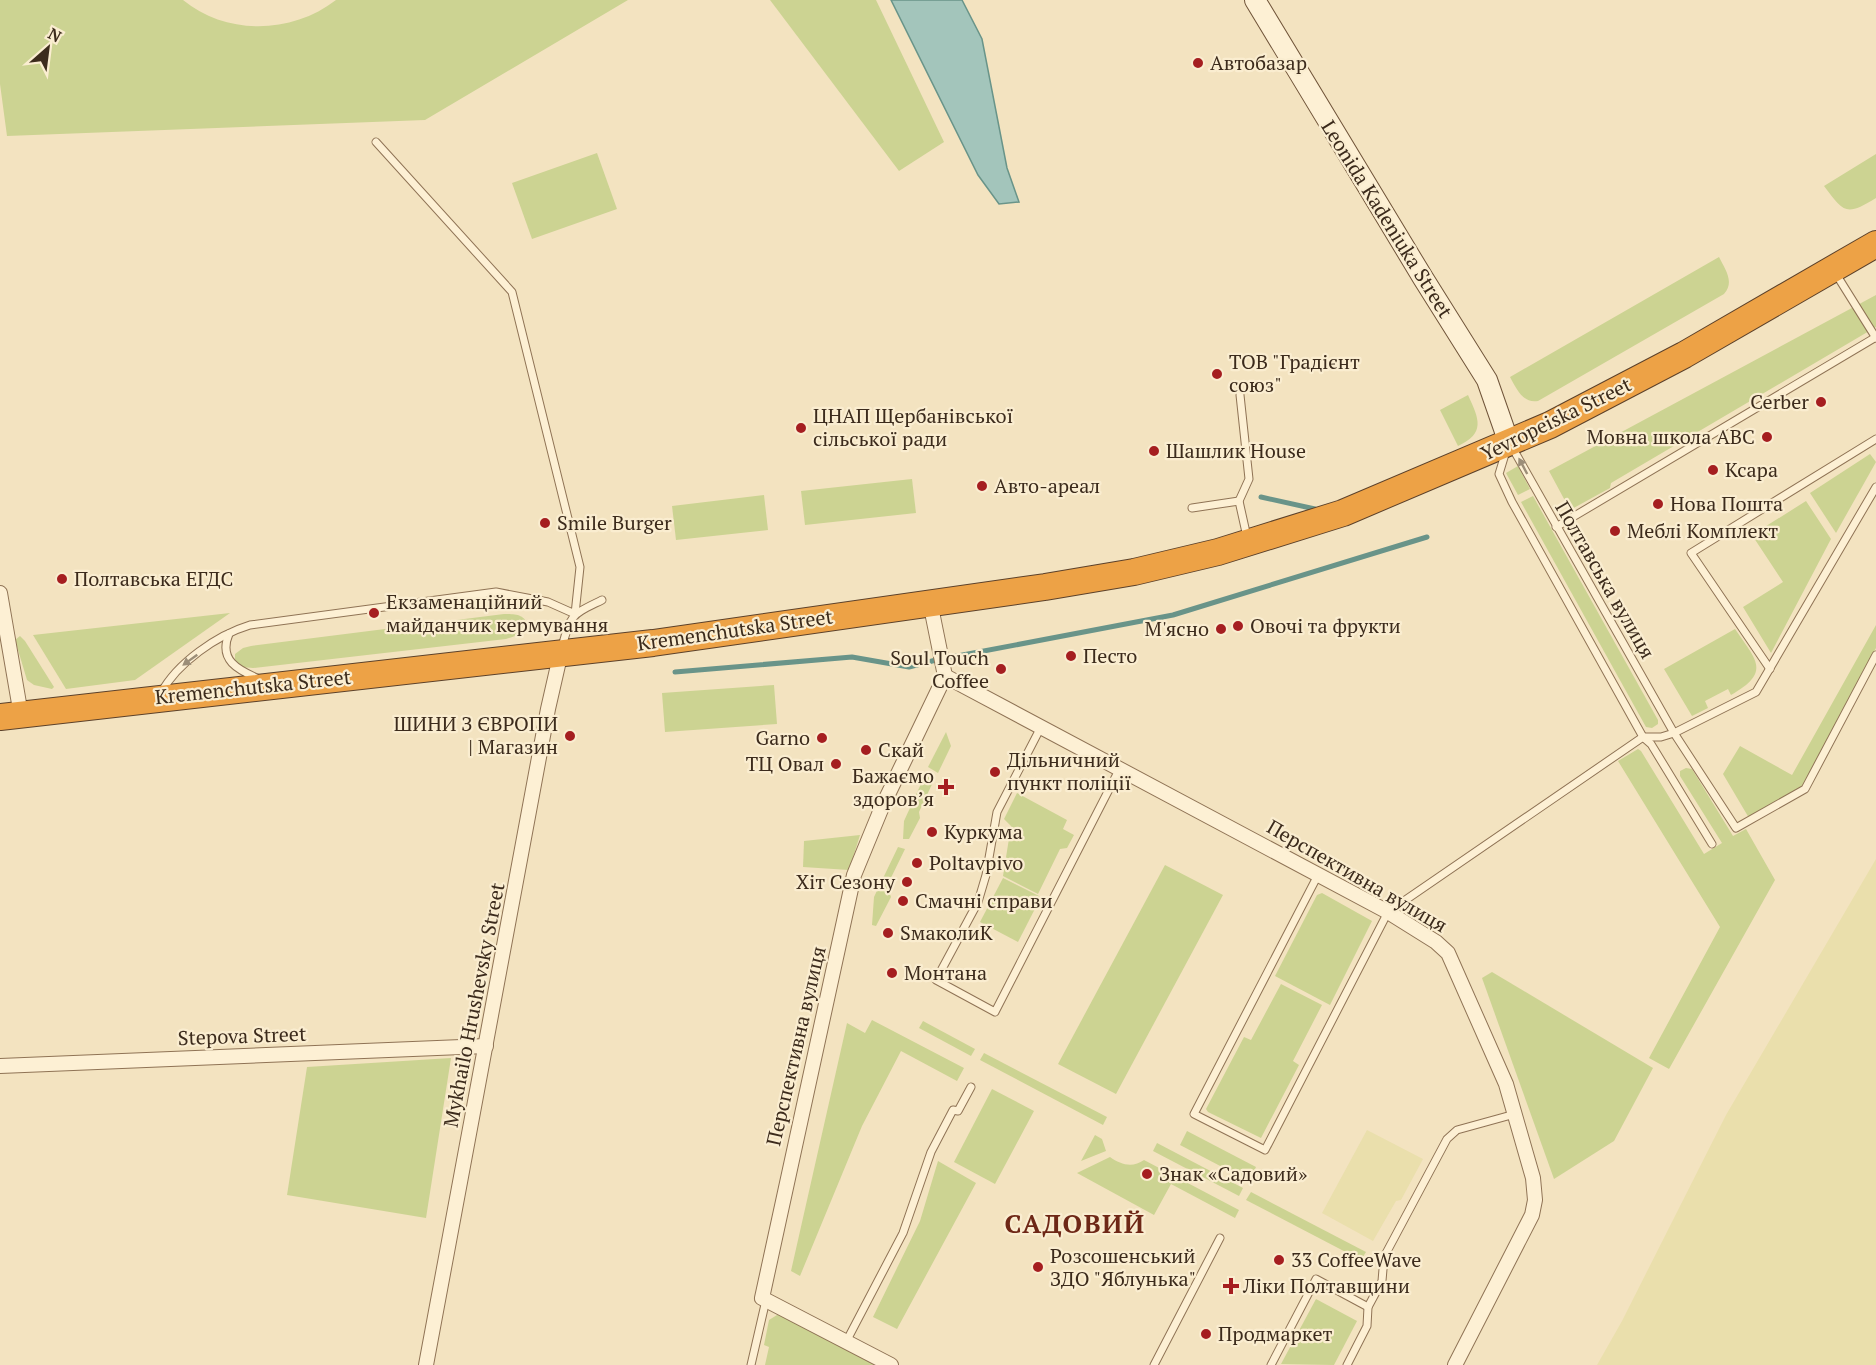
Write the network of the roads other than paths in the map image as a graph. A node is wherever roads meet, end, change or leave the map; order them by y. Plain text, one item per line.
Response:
1 (1255, 0) edge
2 (376, 142) dead end
3 (1876, 244) edge
4 (1833, 270) junction
5 (1876, 337) edge
6 (1240, 395) dead end
7 (1876, 439) edge
8 (1509, 443) junction
9 (1876, 487) edge
10 (1239, 501) junction
11 (1192, 508) dead end
12 (1556, 527) junction
13 (1248, 542) junction
14 (1218, 552) joint
15 (0, 593) edge
16 (602, 600) dead end
17 (930, 602) junction
18 (575, 614) junction
19 (230, 631) junction
20 (561, 652) junction
21 (1876, 655) edge
22 (1770, 669) junction
23 (945, 676) junction
24 (273, 686) junction
25 (159, 698) junction
26 (10, 716) edge
27 (1041, 727) junction
28 (1674, 733) junction
29 (1643, 737) junction
30 (1120, 768) junction
31 (1712, 844) dead end
32 (1318, 875) junction
33 (1388, 912) junction
34 (486, 1046) junction
35 (0, 1066) edge
36 (971, 1087) dead end
37 (1515, 1114) junction
38 (1220, 1239) dead end
39 (766, 1300) junction
40 (1368, 1307) junction
41 (846, 1342) junction
42 (426, 1365) edge
43 (751, 1365) edge
44 (891, 1365) edge
45 (1155, 1365) edge
46 (1271, 1365) edge
47 (1347, 1365) edge
48 (1455, 1365) edge

1 - 8 street, Leonida Kadeniuka Street
2 - 18 lane
3 - 4 highway, Yevropeiska Street
4 - 5 lane
4 - 8 highway, Yevropeiska Street
5 - 12 lane
6 - 10 lane
7 - 22 lane
12 -> 8 lane, Полтавська вулиця
8 - 13 highway, Yevropeiska Street
8 - 29 lane
9 - 22 lane
10 - 11 lane
10 - 13 lane
12 - 28 lane, Полтавська вулиця
13 - 14 highway, Yevropeiska Street
14 - 17 highway, Kremenchutska Street
15 - 26 street
16 - 18 lane
17 - 20 highway, Kremenchutska Street
17 - 23 street
18 - 19 lane
18 - 20 lane
19 - 24 lane
19 -> 25 lane
20 - 24 highway, Kremenchutska Street
20 - 34 street, Mykhailo Hrushevsky Street
21 - 28 lane, Полтавська вулиця
22 - 28 lane
23 - 27 street, Перспективна вулиця
23 - 39 street, Перспективна вулиця
24 - 25 highway, Kremenchutska Street
25 - 26 highway, Kremenchutska Street
27 - 30 street, Перспективна вулиця
27 - 30 lane
28 - 29 lane
29 - 31 lane
29 - 33 lane
30 - 32 street, Перспективна вулиця
32 - 33 street, Перспективна вулиця
32 - 33 lane
33 - 37 street, Перспективна вулиця
34 - 35 street, Stepova Street
34 - 42 street, Mykhailo Hrushevsky Street
36 - 41 lane
37 - 40 lane
37 - 48 street, Перспективна вулиця
38 - 45 lane
39 - 41 street
39 - 43 lane
40 - 46 lane
40 - 47 lane
41 - 44 street

